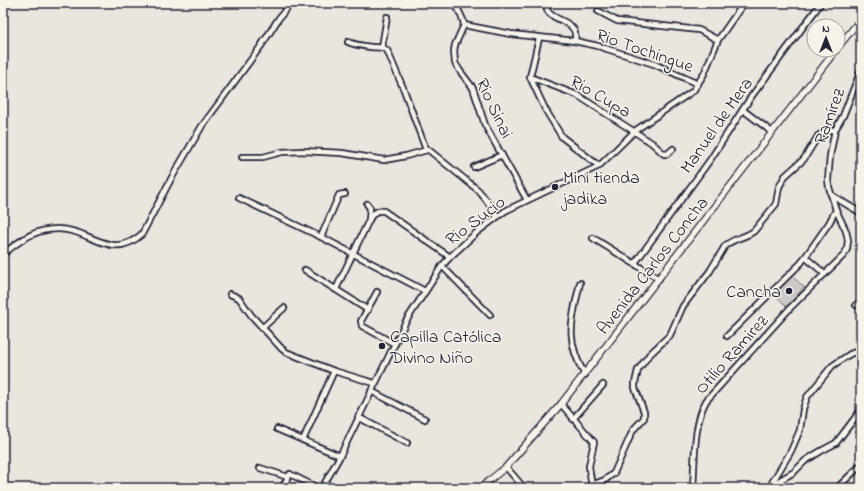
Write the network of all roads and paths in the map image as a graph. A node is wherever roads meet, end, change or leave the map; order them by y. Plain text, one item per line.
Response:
1 (291, 3) edge
2 (455, 3) edge
3 (547, 3) edge
4 (744, 3) edge
5 (822, 3) edge
6 (598, 11) dead end
7 (387, 17) dead end
8 (861, 19) edge
9 (464, 25) junction
10 (539, 38) junction
11 (846, 38) edge
12 (718, 40) junction
13 (575, 41) junction
14 (348, 42) dead end
15 (382, 47) junction
16 (830, 58) edge
17 (861, 70) edge
18 (530, 77) junction
19 (698, 84) junction
20 (743, 110) junction
21 (835, 130) junction
22 (634, 132) junction
23 (772, 132) junction
24 (673, 149) dead end
25 (427, 150) junction
26 (502, 155) junction
27 (242, 157) dead end
28 (599, 166) junction
29 (474, 167) dead end
30 (345, 194) dead end
31 (831, 195) junction
32 (239, 198) dead end
33 (528, 200) junction
34 (367, 204) dead end
35 (836, 210) junction
36 (861, 213) edge
37 (497, 216) junction
38 (369, 220) junction
39 (321, 237) junction
40 (593, 238) dead end
41 (3, 254) edge
42 (353, 254) junction
43 (450, 257) junction
44 (804, 257) junction
45 (635, 263) junction
46 (442, 266) junction
47 (305, 270) dead end
48 (825, 274) junction
49 (659, 279) junction
50 (580, 283) dead end
51 (336, 289) junction
52 (425, 291) junction
53 (377, 292) dead end
54 (230, 294) dead end
55 (861, 302) edge
56 (856, 305) dead end
57 (284, 308) dead end
58 (368, 310) junction
59 (490, 316) dead end
60 (262, 328) junction
61 (727, 336) dead end
62 (394, 344) junction
63 (861, 350) edge
64 (334, 371) junction
65 (585, 375) junction
66 (374, 383) junction
67 (603, 385) dead end
68 (371, 391) junction
69 (561, 404) junction
70 (861, 410) edge
71 (358, 417) junction
72 (424, 419) dead end
73 (573, 419) junction
74 (277, 429) dead end
75 (303, 440) junction
76 (407, 443) dead end
77 (340, 456) junction
78 (861, 465) edge
79 (506, 467) junction
80 (260, 468) dead end
81 (288, 477) junction
82 (591, 486) edge
83 (768, 487) edge
84 (282, 488) edge
85 (318, 488) edge
86 (322, 488) edge
87 (480, 488) edge
88 (524, 488) edge
89 (694, 488) edge
90 (837, 488) edge

1 - 41 street
2 - 9 street
3 - 13 street
4 - 12 street, Rio Sucio
5 - 20 street, Manuel de Mera
6 - 12 street
7 - 15 street
8 - 11 street
9 - 10 street, Rio Tochingue
9 - 26 street, Rio Sinai
10 - 13 street, Rio Tochingue
10 - 18 street
12 - 19 street, Rio Sucio
13 - 19 street, Rio Tochingue
14 - 15 street
15 - 25 street
16 - 23 street, Avenida Carlos Concha
17 - 21 street, Ramírez
18 - 22 street, Rio Cupa
18 - 28 street
19 - 22 street, Rio Sucio
20 - 23 street
20 - 45 street, Manuel de Mera
21 - 31 street, Ramírez
21 - 82 street
22 - 24 street, Rio Cupa
22 - 28 street, Rio Sucio
23 - 49 street, Avenida Carlos Concha
25 - 27 street
25 - 37 street
26 - 29 street
26 - 33 street, Rio Sinai
28 - 33 street, Rio Sucio
30 - 39 street
31 - 35 street, Otilio Ramirez
31 - 36 street
32 - 39 street
33 - 37 street, Rio Sucio
34 - 38 street
35 - 44 street
35 - 48 street, Otilio Ramirez
37 - 43 street, Rio Sucio
38 - 42 street
38 - 43 street
39 - 42 street
40 - 45 street
42 - 51 street
42 - 52 street
43 - 46 street, Rio Sucio
44 - 48 street
44 - 61 street
45 - 49 street
46 - 52 street, Rio Sucio
46 - 59 street
47 - 51 street
48 - 89 street, Otilio Ramirez
49 - 65 street, Avenida Carlos Concha
50 - 65 street
51 - 58 street
52 - 62 street, Rio Sucio
53 - 58 street
54 - 60 street
55 - 56 street
57 - 60 street
58 - 62 street
60 - 64 street
62 - 66 street, Rio Sucio
63 - 83 street
64 - 66 street
64 - 75 street
65 - 69 street, Avenida Carlos Concha
66 - 68 street, Rio Sucio
67 - 73 street
68 - 71 street, Rio Sucio
68 - 72 street
69 - 73 street
69 - 79 street, Avenida Carlos Concha
70 - 83 street
71 - 76 street
71 - 77 street, Rio Sucio
73 - 82 street
74 - 75 street
75 - 77 street
77 - 86 street, Rio Sucio
78 - 90 street
79 - 87 street, Avenida Carlos Concha
79 - 88 street
80 - 81 street
81 - 84 street
81 - 85 street

